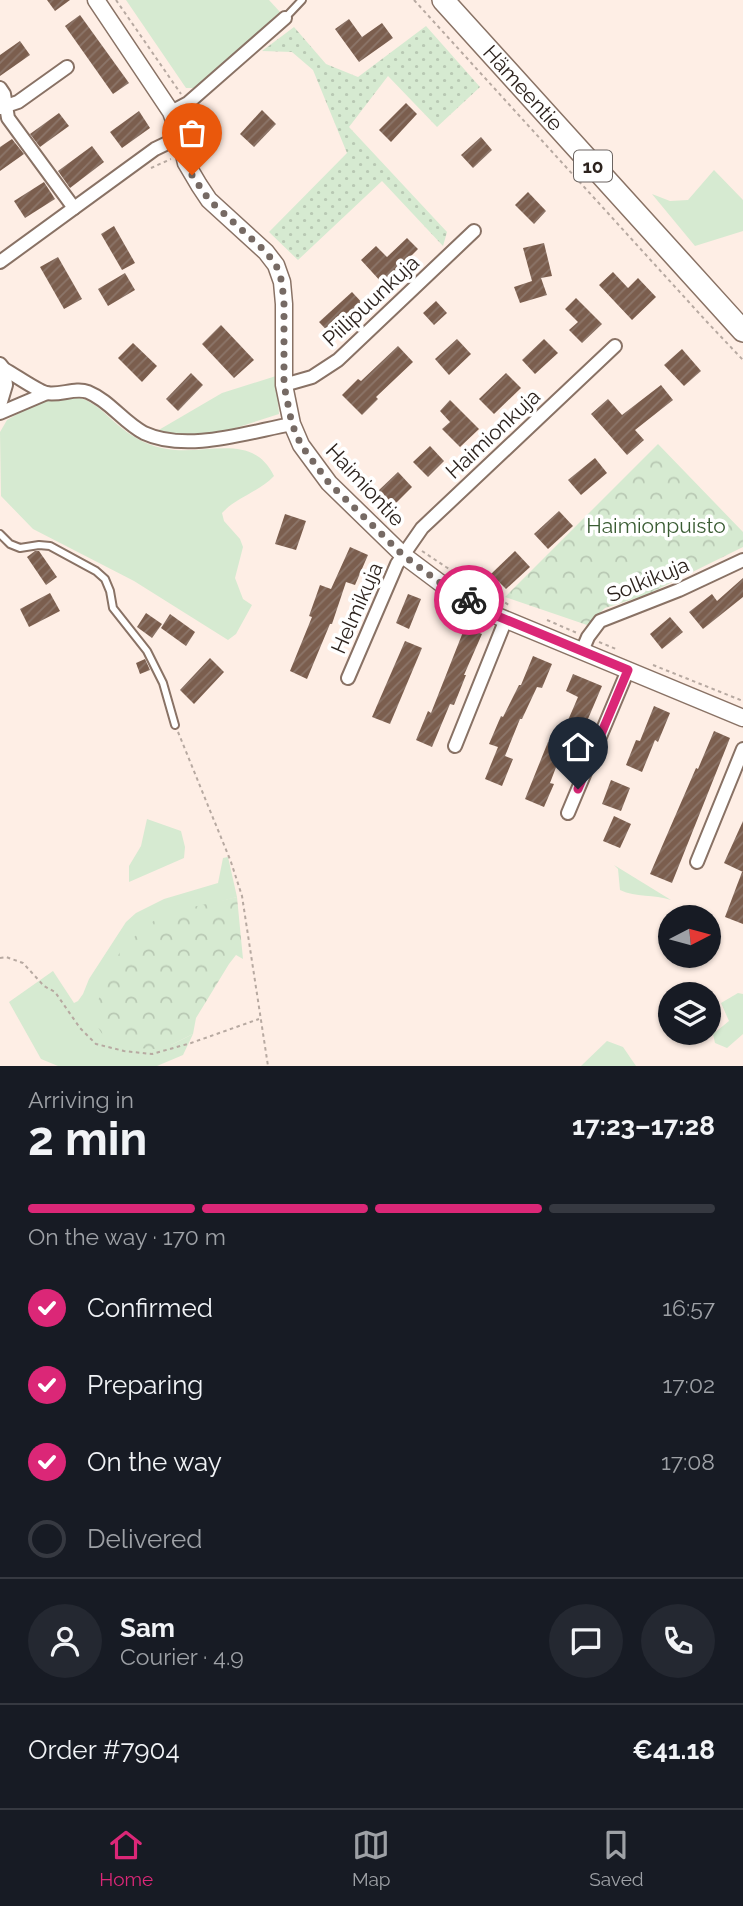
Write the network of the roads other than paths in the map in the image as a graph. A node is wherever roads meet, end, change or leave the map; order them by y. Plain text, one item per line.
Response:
1 (96, 0) edge
2 (303, 0) edge
3 (443, 0) edge
4 (285, 18) joint
5 (67, 67) dead end
6 (0, 88) edge
7 (3, 107) edge
8 (171, 112) junction
9 (180, 137) junction
10 (74, 208) junction
11 (474, 231) dead end
12 (0, 262) edge
13 (743, 331) edge
14 (615, 346) dead end
15 (2, 366) edge
16 (284, 385) junction
17 (47, 393) junction
18 (0, 405) edge
19 (0, 413) edge
20 (292, 424) junction
21 (0, 534) edge
22 (407, 549) junction
23 (743, 560) edge
24 (509, 612) junction
25 (585, 644) junction
26 (628, 670) junction
27 (348, 678) dead end
28 (743, 718) edge
29 (175, 725) road end
30 (456, 746) dead end
31 (743, 749) edge
32 (568, 813) dead end
33 (697, 862) dead end

1 - 8 street, Haimiontie
2 - 4 lane
3 - 13 highway, Hämeentie / 10
4 - 8 street
5 - 7 street
6 - 7 street
7 - 10 street
8 - 9 street, Haimiontie
9 - 10 street
9 - 16 street, Haimiontie
10 - 12 street
11 - 16 street, Piilipuunkuja
14 - 22 street, Haimionkuja
15 - 17 street
15 - 18 street
16 - 20 street, Haimiontie
17 - 19 street
17 - 20 street
20 - 22 street, Haimiontie
21 - 29 lane
22 - 24 street, Haimiontie
22 - 27 street, Helmikuja
23 - 25 street, Solkikuja
24 - 25 street, Haimiontie
24 - 30 street
25 - 26 street, Haimiontie
26 - 28 street, Haimiontie
26 - 32 street
31 - 33 street

